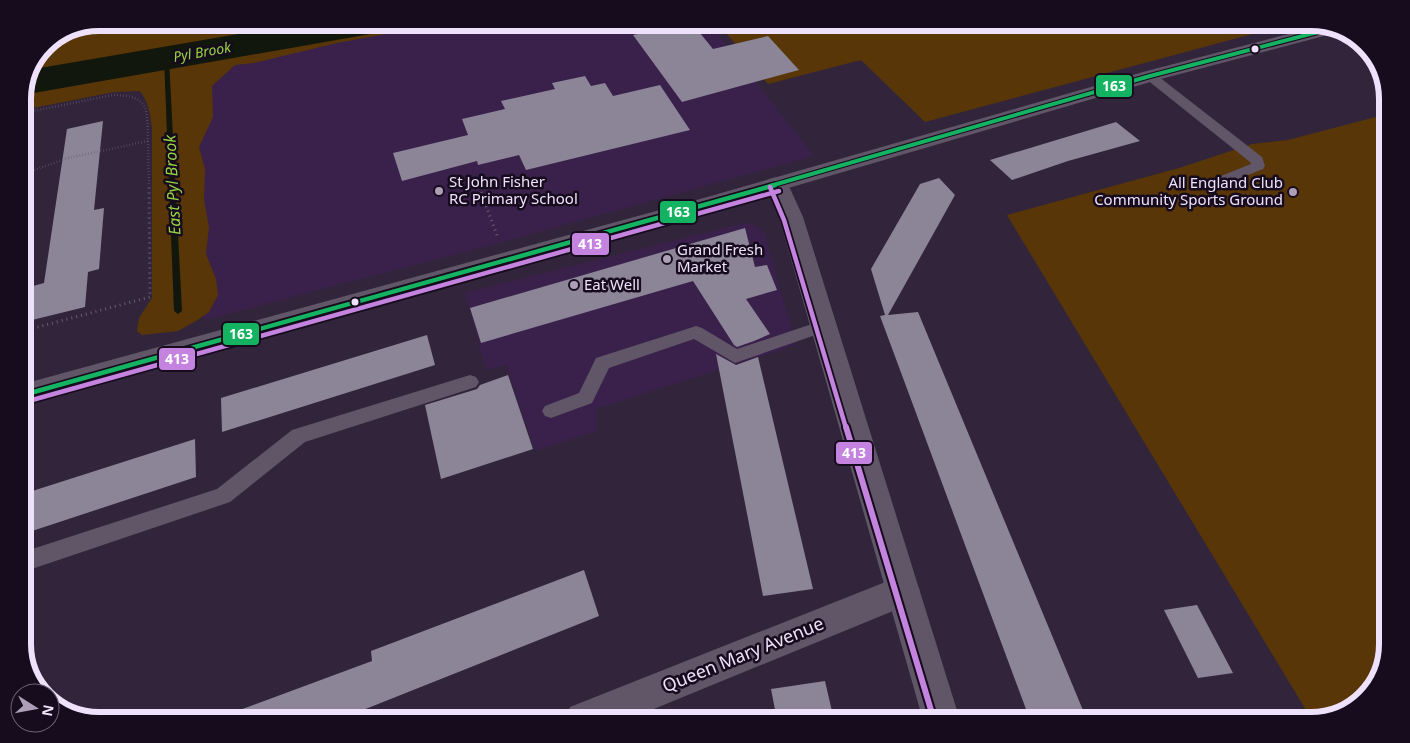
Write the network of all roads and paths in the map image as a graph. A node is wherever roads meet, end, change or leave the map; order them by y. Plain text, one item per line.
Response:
1 (1318, 32) edge
2 (1150, 76) junction
3 (31, 111) edge
4 (148, 141) junction
5 (31, 170) edge
6 (1221, 181) dead end
7 (777, 184) junction
8 (481, 192) dead end
9 (504, 260) junction
10 (824, 326) junction
11 (31, 329) edge
12 (470, 382) dead end
13 (31, 393) edge
14 (551, 411) dead end
15 (31, 559) edge
16 (903, 591) junction
17 (603, 712) edge
18 (940, 712) edge

1 - 2 main road
2 - 6 lane
2 - 7 main road
3 - 4 path
4 - 5 path
4 - 11 path
7 - 9 main road
7 - 10 main road
8 - 9 path
9 - 13 main road
10 - 14 lane
10 - 16 main road
12 - 15 lane
16 - 17 main road, Queen Mary Avenue
16 - 18 main road

